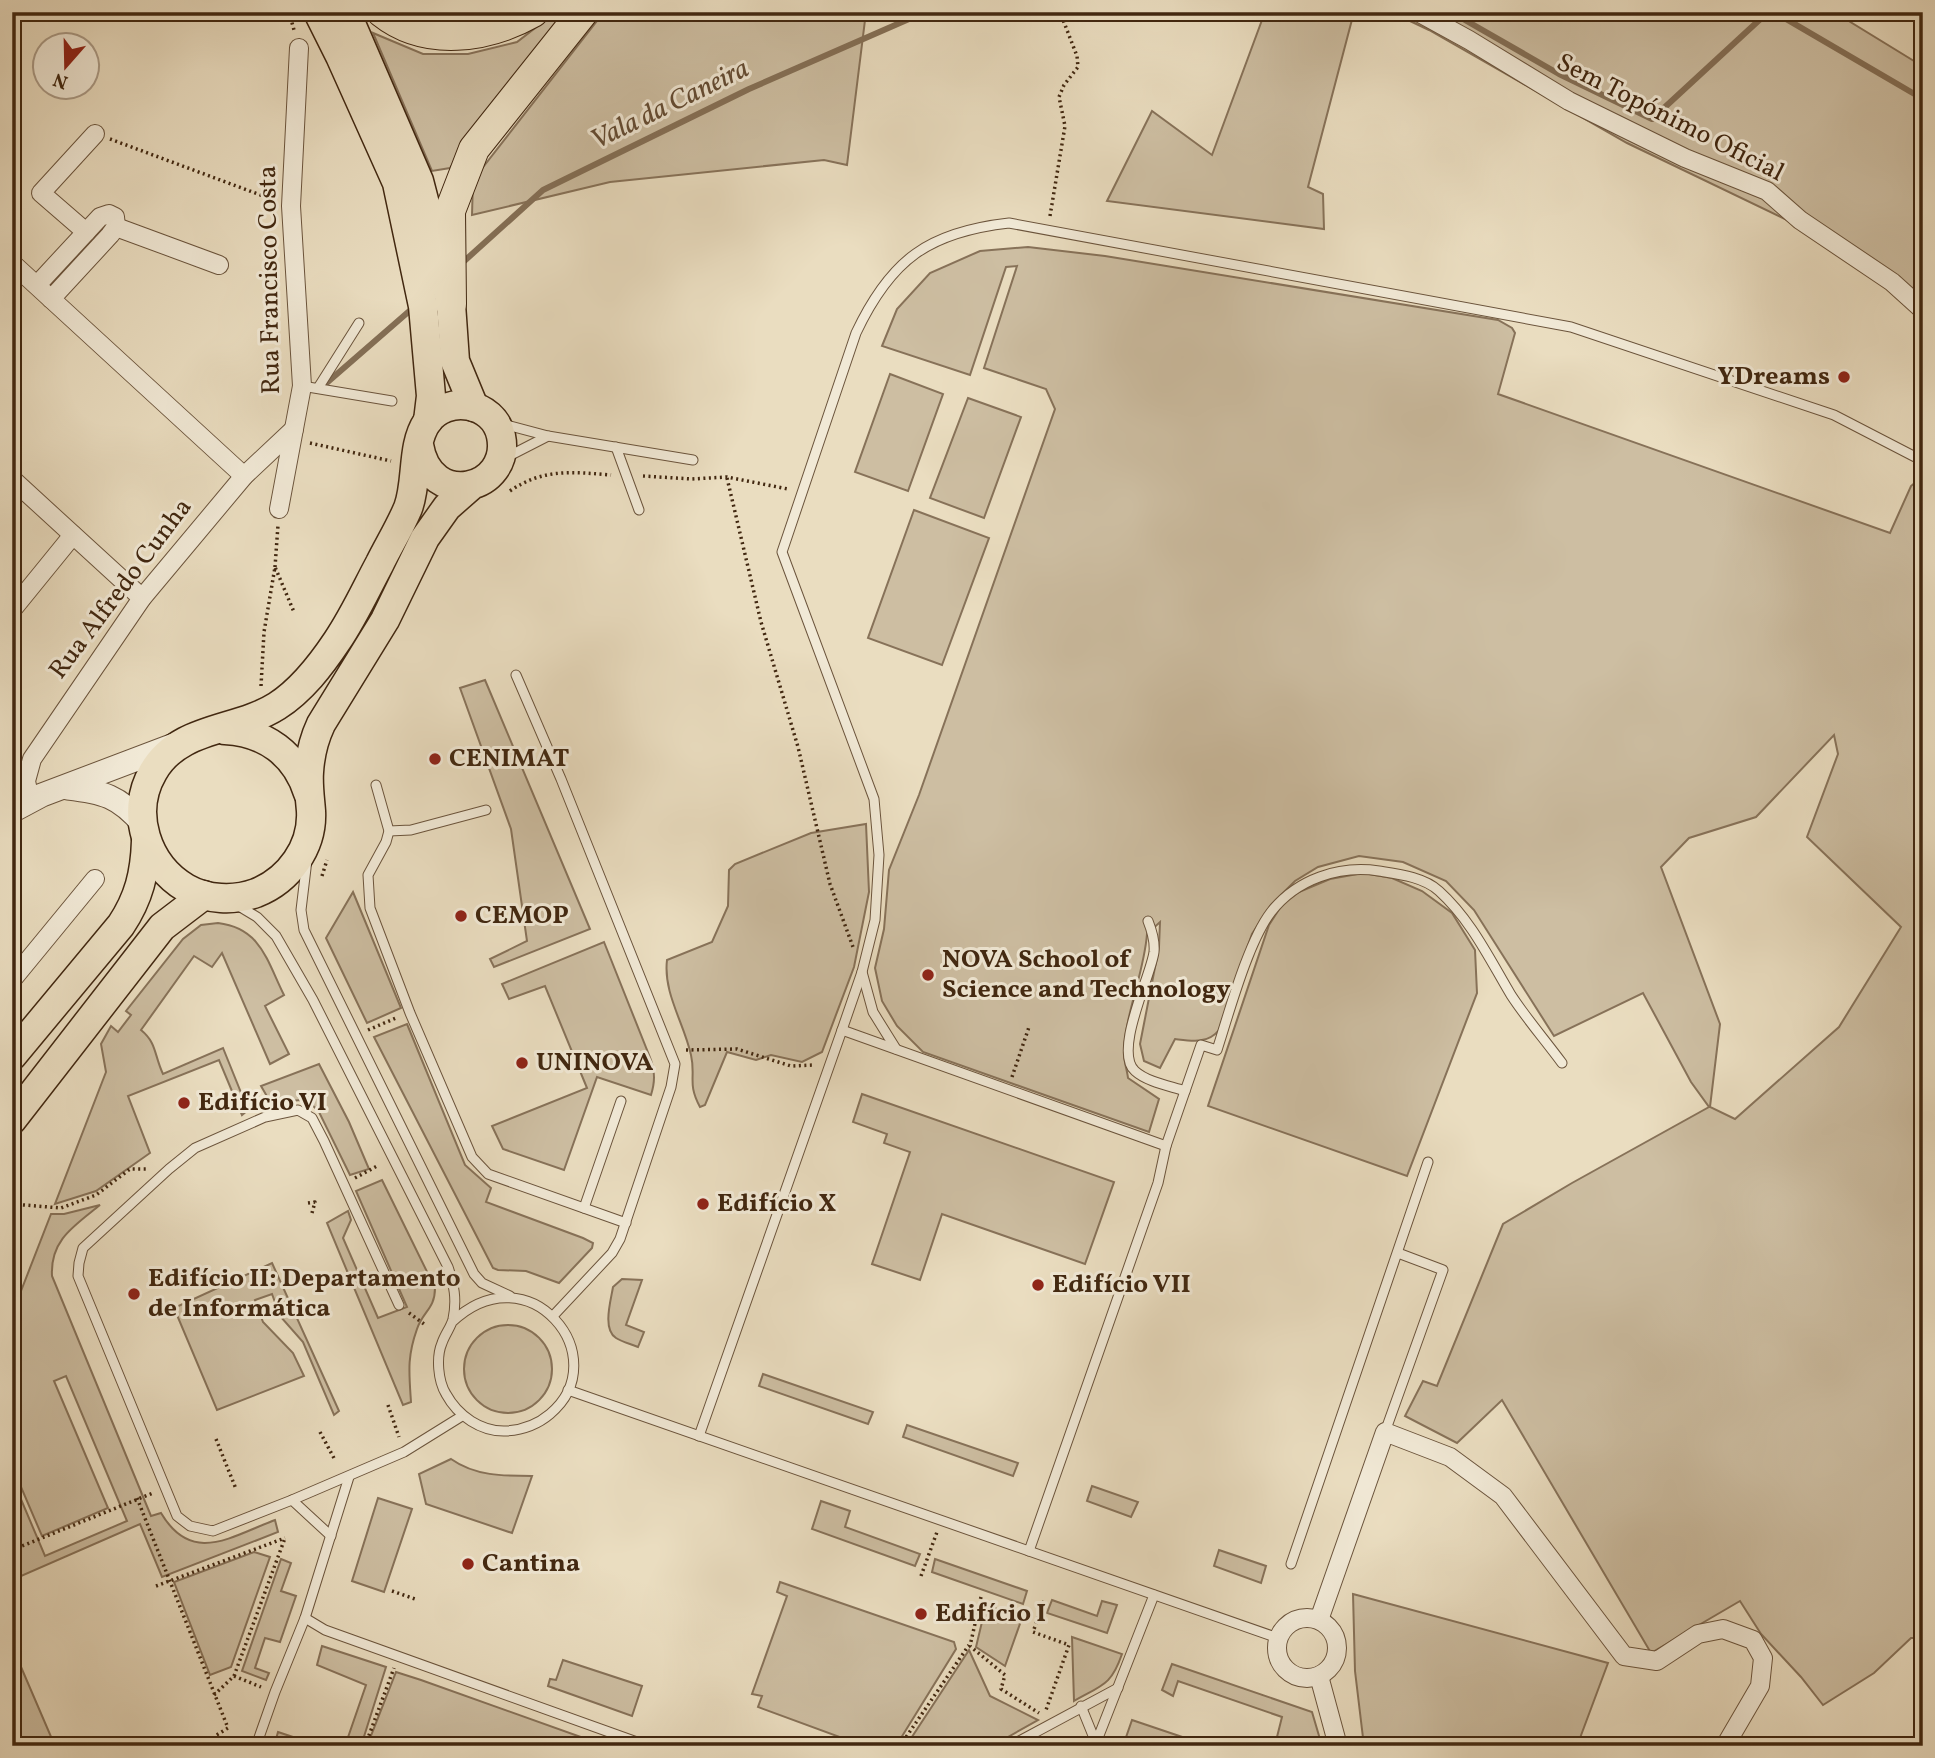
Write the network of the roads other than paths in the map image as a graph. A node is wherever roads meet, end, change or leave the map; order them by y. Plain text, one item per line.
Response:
1 (318, 12) edge
2 (346, 12) edge
3 (382, 12) edge
4 (533, 12) edge
5 (583, 12) edge
6 (1418, 12) edge
7 (299, 48) dead end
8 (95, 134) road end
9 (116, 227) junction
10 (86, 232) junction
11 (12, 263) edge
12 (219, 265) dead end
13 (37, 285) junction
14 (51, 299) junction
15 (451, 304) junction
16 (1923, 310) edge
17 (359, 323) dead end
18 (310, 387) junction
19 (392, 401) dead end
20 (484, 414) junction
21 (293, 432) junction
22 (424, 433) junction
23 (548, 436) junction
24 (616, 447) junction
25 (693, 460) dead end
26 (499, 461) junction
27 (1923, 461) edge
28 (244, 476) junction
29 (12, 480) edge
30 (472, 485) junction
31 (279, 509) road end
32 (639, 510) dead end
33 (73, 536) junction
34 (142, 598) junction
35 (12, 610) edge
36 (516, 675) dead end
37 (222, 729) junction
38 (189, 738) junction
39 (376, 785) dead end
40 (65, 787) junction
41 (309, 796) junction
42 (21, 806) edge
43 (486, 810) dead end
44 (310, 829) junction
45 (389, 831) junction
46 (144, 832) junction
47 (95, 879) dead end
48 (211, 897) junction
49 (1148, 921) dead end
50 (862, 972) junction
51 (12, 981) edge
52 (842, 1030) junction
53 (896, 1049) junction
54 (12, 1056) edge
55 (1562, 1063) dead end
56 (1185, 1091) junction
57 (621, 1101) dead end
58 (12, 1120) edge
59 (1166, 1146) junction
60 (1429, 1162) dead end
61 (584, 1208) junction
62 (626, 1223) junction
63 (1398, 1253) junction
64 (512, 1297) junction
65 (399, 1305) dead end
66 (554, 1316) junction
67 (452, 1322) junction
68 (568, 1390) junction
69 (462, 1416) junction
70 (1385, 1432) junction
71 (699, 1436) junction
72 (349, 1477) junction
73 (292, 1500) junction
74 (331, 1536) junction
75 (1029, 1551) junction
76 (1291, 1564) dead end
77 (1154, 1595) junction
78 (306, 1618) junction
79 (1319, 1620) junction
80 (1278, 1638) junction
81 (1319, 1676) junction
82 (1118, 1688) junction
83 (1081, 1706) junction
84 (1097, 1744) edge
85 (256, 1746) edge
86 (648, 1746) edge
87 (1010, 1746) edge
88 (1338, 1746) edge
89 (1725, 1746) edge

1 - 22 main road
2 - 15 main road
3 - 4 highway
5 - 15 highway
6 - 16 street, Sem Topónimo Oficial
7 - 18 street, Rua Francisco Costa
8 - 10 street
9 - 10 street
9 - 12 street
9 - 14 street
10 - 13 street
11 - 13 street
13 - 14 street
14 - 28 street
15 - 20 main road
17 - 18 lane
18 - 19 lane
18 - 21 street, Rua Francisco Costa
20 - 22 main road
20 - 23 lane
20 - 26 main road
21 - 28 street, Rua Alfredo Cunha
21 - 31 street, Rua Francisco Costa
22 - 30 main road
22 - 37 main road
23 - 24 lane
23 - 26 lane
24 - 25 lane
24 - 32 lane
26 - 30 main road
27 - 50 lane
28 - 34 street, Rua Alfredo Cunha
29 - 33 street
30 - 41 main road
33 - 34 street
33 - 35 street
34 - 42 street, Rua Alfredo Cunha
36 - 62 lane
37 - 38 main road
37 - 41 main road
38 - 40 street, Rua Alfredo Cunha
38 - 46 main road
39 - 45 lane
40 - 42 street, Rua Alfredo Cunha
40 - 46 street, Rua Alfredo Cunha
41 - 44 main road
43 - 45 lane
44 - 48 main road
44 - 64 lane
45 - 61 lane
46 - 48 main road
46 - 54 main road
47 - 51 street
48 - 58 main road
48 - 67 lane
49 - 56 lane
50 - 52 lane
50 - 53 lane
52 - 53 lane
52 - 71 lane
53 - 59 lane
55 - 56 lane
56 - 59 lane
57 - 61 lane
59 - 75 lane
60 - 63 lane
61 - 62 lane
62 - 66 lane
63 - 70 lane
63 - 76 lane
64 - 66 lane
64 - 67 lane
65 - 73 lane
66 - 68 lane
67 - 69 lane
68 - 69 lane
68 - 71 lane
69 - 72 lane
70 - 79 street
70 - 89 street
71 - 75 lane
72 - 73 lane
72 - 74 lane
73 - 74 lane
74 - 78 lane
75 - 77 lane
77 - 80 lane
77 - 82 lane
78 - 85 lane
78 - 86 lane
79 - 80 street
79 - 81 street
80 - 81 street
81 - 88 street
82 - 83 lane
82 - 84 lane
83 - 84 lane
83 - 87 lane

